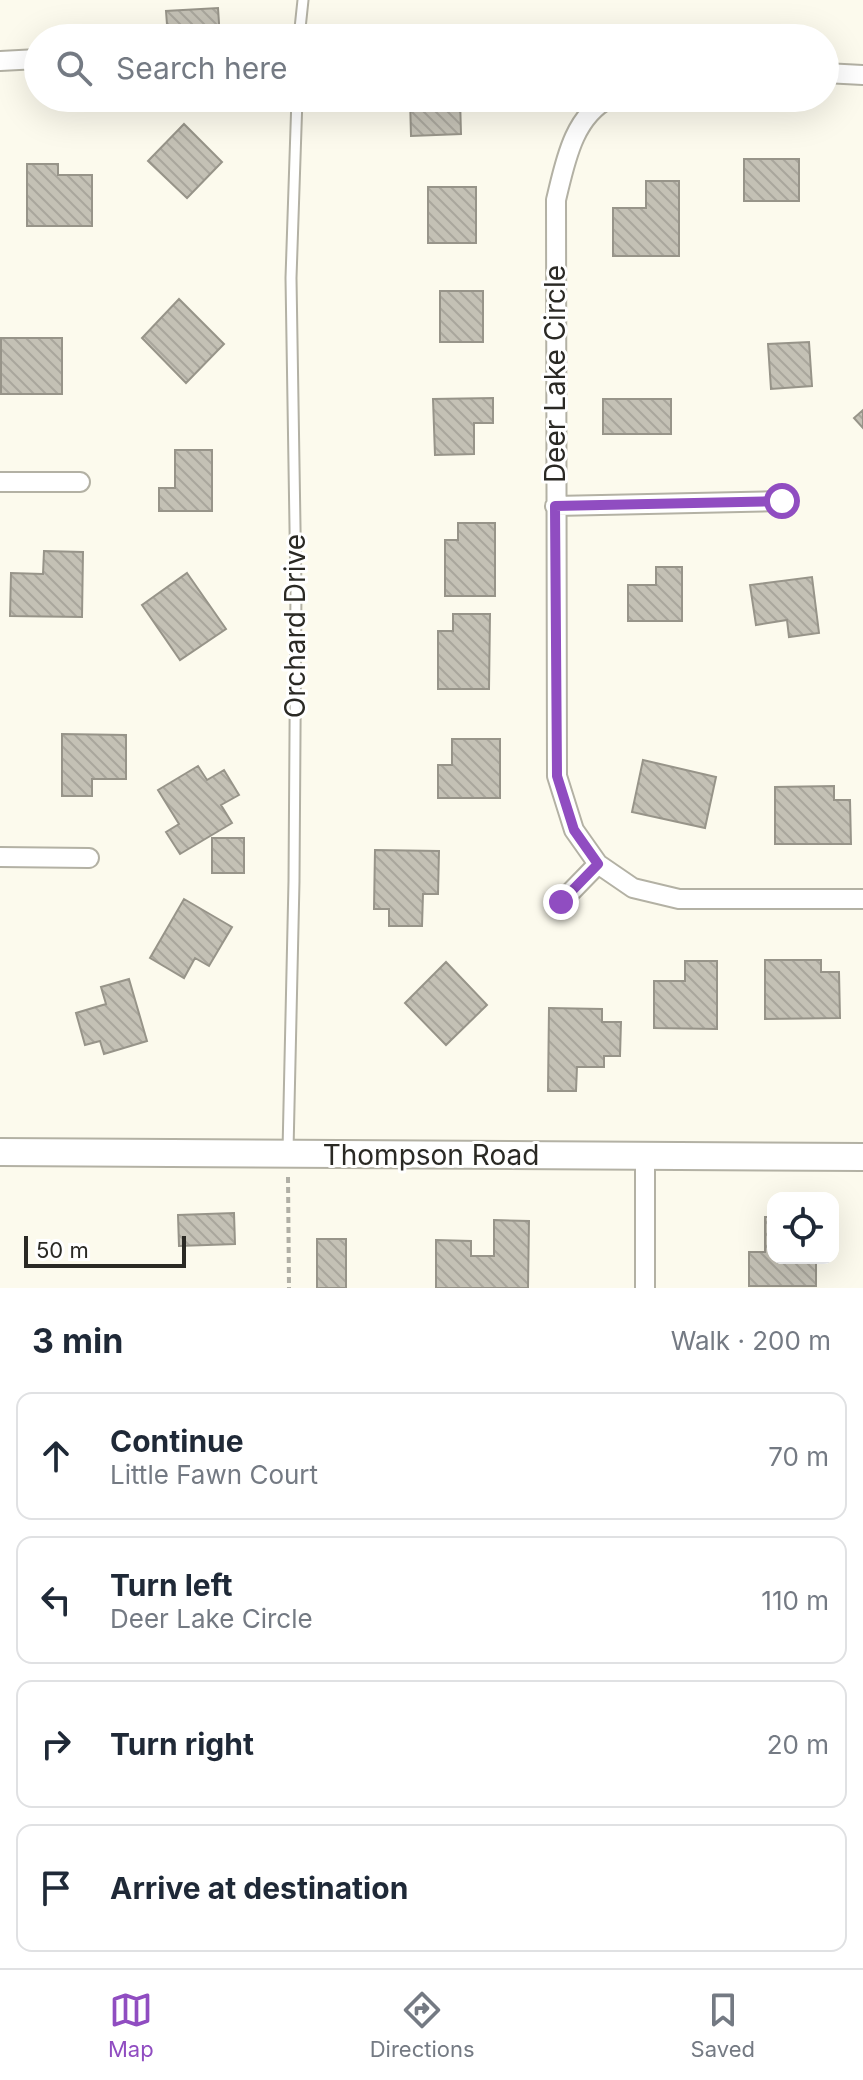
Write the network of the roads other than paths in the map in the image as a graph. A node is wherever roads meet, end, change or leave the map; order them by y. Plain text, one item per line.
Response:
1 (303, 0) edge
2 (300, 24) edge
3 (24, 60) edge
4 (0, 61) edge
5 (839, 74) edge
6 (863, 75) edge
7 (297, 112) edge
8 (590, 112) edge
9 (0, 482) edge
10 (80, 482) dead end
11 (782, 501) dead end
12 (555, 506) junction
13 (0, 857) edge
14 (89, 858) dead end
15 (598, 864) junction
16 (863, 899) edge
17 (561, 902) dead end
18 (0, 1152) edge
19 (288, 1155) junction
20 (645, 1155) junction
21 (863, 1157) edge
22 (645, 1288) edge

1 - 2 lane
3 - 4 street
5 - 6 street
7 - 19 lane, Orchard Drive
8 - 12 street, Deer Lake Circle
9 - 10 street
11 - 12 street
12 - 15 street, Deer Lake Circle
13 - 14 street
15 - 16 street, Deer Lake Circle
15 - 17 street
18 - 19 street, Thompson Road
19 - 20 street, Thompson Road
20 - 21 street, Thompson Road
20 - 22 street

